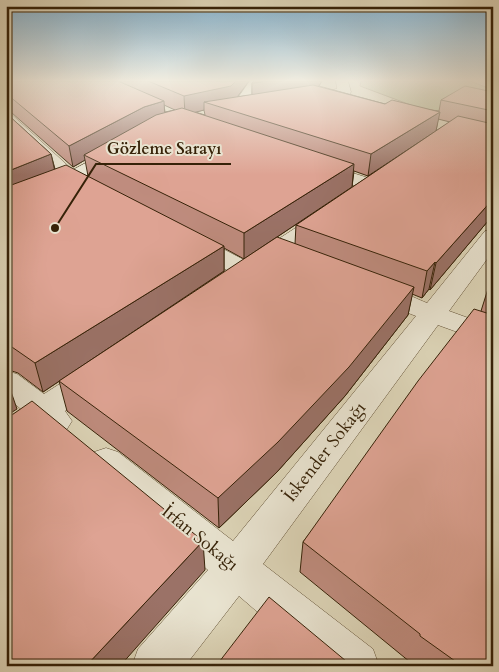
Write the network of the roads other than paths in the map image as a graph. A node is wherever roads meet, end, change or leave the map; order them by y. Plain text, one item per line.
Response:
1 (6, 117) edge
2 (136, 140) edge
3 (305, 162) edge
4 (71, 178) junction
5 (106, 197) edge
6 (6, 206) edge
7 (176, 234) edge
8 (493, 236) edge
9 (274, 252) junction
10 (302, 263) edge
11 (358, 284) edge
12 (432, 314) junction
13 (493, 337) edge
14 (108, 366) edge
15 (6, 381) edge
16 (43, 410) junction
17 (6, 435) edge
18 (236, 568) junction
19 (155, 666) edge
20 (356, 666) edge

1 - 4 street
2 - 4 street
3 - 9 street
4 - 5 street
4 - 6 street
7 - 9 street
8 - 12 street, İskender Sokağı
9 - 10 street
11 - 12 street
12 - 13 street
12 - 18 street, İskender Sokağı
14 - 16 street
15 - 16 street, İrfan Sokağı
16 - 17 street
16 - 18 street, İrfan Sokağı
18 - 19 street, İskender Sokağı
18 - 20 street, İrfan Sokağı

